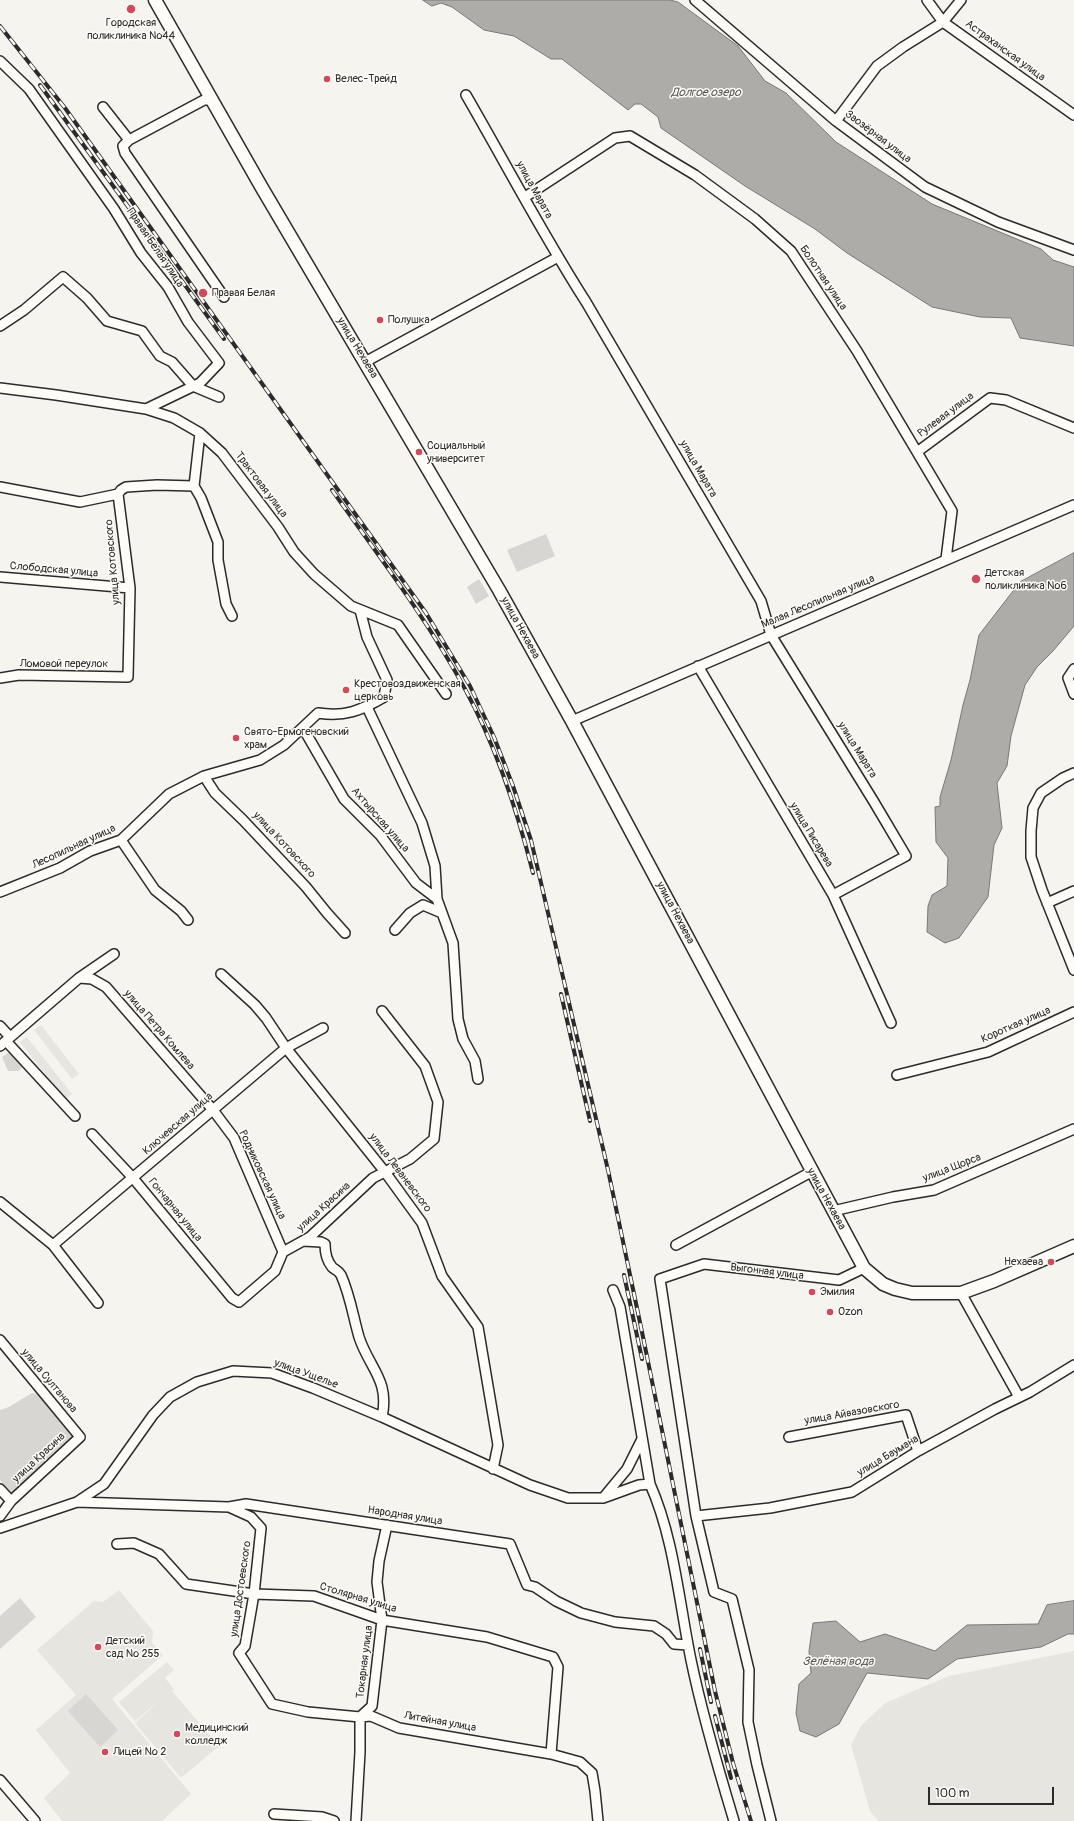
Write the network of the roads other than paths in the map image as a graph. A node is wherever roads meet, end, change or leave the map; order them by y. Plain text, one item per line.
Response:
1 (154, 0) edge
2 (695, 0) edge
3 (927, 0) edge
4 (960, 0) edge
5 (943, 22) junction
6 (0, 61) edge
7 (466, 95) dead end
8 (211, 100) junction
9 (103, 108) dead end
10 (1074, 115) edge
11 (836, 121) junction
12 (129, 140) junction
13 (525, 197) junction
14 (1074, 250) edge
15 (558, 257) junction
16 (224, 297) dead end
17 (0, 326) edge
18 (365, 362) junction
19 (193, 386) junction
20 (0, 388) edge
21 (219, 397) dead end
22 (146, 409) junction
23 (1074, 428) edge
24 (200, 433) junction
25 (917, 452) junction
26 (194, 486) junction
27 (0, 487) edge
28 (118, 494) junction
29 (1074, 505) edge
30 (946, 559) junction
31 (0, 577) edge
32 (130, 588) junction
33 (360, 610) junction
34 (232, 616) dead end
35 (771, 635) junction
36 (698, 666) junction
37 (1074, 669) edge
38 (128, 677) joint
39 (0, 678) edge
40 (446, 694) dead end
41 (1074, 694) edge
42 (367, 707) junction
43 (572, 721) junction
44 (303, 728) junction
45 (1074, 773) edge
46 (204, 776) junction
47 (121, 840) junction
48 (1074, 891) edge
49 (0, 892) edge
50 (833, 895) junction
51 (437, 899) junction
52 (1047, 903) junction
53 (442, 913) junction
54 (188, 920) dead end
55 (394, 930) dead end
56 (345, 933) dead end
57 (114, 954) dead end
58 (1074, 970) edge
59 (221, 974) dead end
60 (79, 978) junction
61 (382, 1010) dead end
62 (1074, 1012) edge
63 (891, 1023) dead end
64 (0, 1026) edge
65 (323, 1028) dead end
66 (5, 1042) edge
67 (286, 1048) junction
68 (897, 1075) dead end
69 (478, 1079) dead end
70 (213, 1110) junction
71 (76, 1116) dead end
72 (1074, 1129) edge
73 (92, 1134) dead end
74 (386, 1172) junction
75 (811, 1172) junction
76 (133, 1178) junction
77 (0, 1202) edge
78 (833, 1211) junction
79 (303, 1241) junction
80 (53, 1245) junction
81 (676, 1245) dead end
82 (1074, 1246) edge
83 (283, 1252) junction
84 (864, 1268) junction
85 (613, 1290) dead end
86 (961, 1293) junction
87 (98, 1303) dead end
88 (0, 1340) edge
89 (1074, 1365) edge
90 (1019, 1397) junction
91 (382, 1417) junction
92 (80, 1437) joint
93 (789, 1437) dead end
94 (642, 1439) junction
95 (918, 1451) junction
96 (493, 1469) junction
97 (650, 1484) junction
98 (0, 1488) edge
99 (603, 1498) junction
100 (11, 1501) junction
101 (77, 1502) junction
102 (229, 1507) junction
103 (0, 1516) edge
104 (696, 1516) junction
105 (387, 1525) junction
106 (0, 1528) edge
107 (117, 1544) dead end
108 (254, 1594) junction
109 (382, 1620) junction
110 (688, 1646) junction
111 (272, 1704) joint
112 (360, 1717) junction
113 (550, 1754) junction
114 (0, 1780) edge
115 (274, 1814) dead end
116 (35, 1821) edge
117 (334, 1821) edge
118 (356, 1821) edge
119 (598, 1821) edge
120 (734, 1821) edge
121 (771, 1821) edge

1 - 8 street, улица Нехаева
2 - 11 street, Заозёрная улица
3 - 5 street, Астраханская улица
4 - 5 street
5 - 10 street, Астраханская улица
5 - 11 street
6 - 19 street, Правая Белая улица
7 - 13 street, улица Марата
8 - 12 street
8 - 18 street, улица Нехаева
9 - 12 street
11 - 14 street, Заозёрная улица
12 - 16 street
13 - 15 street, улица Марата
13 - 25 street, Болотная улица
15 - 18 street
15 - 35 street, улица Марата
17 - 19 street
18 - 43 street, улица Нехаева
19 - 21 street
19 - 22 street, Правая Белая улица
20 - 22 street, Трактовая улица
22 - 24 street, Трактовая улица
23 - 25 street, Рулевая улица
24 - 26 street
24 - 33 street, Трактовая улица
25 - 30 street, Болотная улица
26 - 28 street
26 - 34 street
27 - 28 street
28 - 32 street, улица Котовского
29 - 30 street, Малая Лесопильная улица
30 - 35 street, Малая Лесопильная улица
31 - 32 street, Слободская улица
32 - 38 street, улица Котовского
33 - 40 street, Трактовая улица
33 - 42 street, Лесопильная улица
35 - 36 street, Малая Лесопильная улица
35 - 50 street, улица Марата
36 - 43 street, Малая Лесопильная улица
36 - 50 street, улица Писарева
37 - 41 street
38 - 39 street, Ломовой переулок
42 - 44 street, Лесопильная улица
42 - 51 street, Ахтырская улица
43 - 75 street, улица Нехаева
44 - 46 street, Лесопильная улица
44 - 51 street, Ахтырская улица
45 - 52 street
46 - 47 street, Лесопильная улица
46 - 56 street, улица Котовского
47 - 49 street, Лесопильная улица
47 - 54 street
48 - 52 street
50 - 63 street, улица Писарева
51 - 53 street, Ахтырская улица
52 - 58 street
53 - 55 street
53 - 69 street, Ахтырская улица
57 - 60 street
59 - 67 street, улица Леваневского
60 - 66 street
60 - 70 street, улица Петра Комлева
61 - 74 street, улица Красина
62 - 68 street, Короткая улица
64 - 66 street
65 - 67 street, Ключевская улица
66 - 71 street
67 - 70 street, Ключевская улица
67 - 74 street, улица Леваневского
70 - 76 street, Ключевская улица
70 - 83 street, Родниковская улица
72 - 78 street, улица Щорса
73 - 76 street, Гончарная улица
74 - 79 street, улица Красина
74 - 96 street, улица Леваневского
75 - 78 street, улица Нехаева
75 - 81 street
76 - 80 street, Ключевская улица
76 - 83 street, Гончарная улица
77 - 80 street
78 - 84 street, улица Нехаева
79 - 83 street, улица Красина
79 - 91 street
80 - 87 street
82 - 86 street
84 - 86 street
84 - 104 street, Выгонная улица
85 - 94 street
86 - 90 street
88 - 92 street, улица Султанова
89 - 90 street, улица Баумана
90 - 95 street, улица Баумана
91 - 96 street, улица Ущелье
91 - 101 street, улица Ущелье
92 - 100 street, улица Красина
93 - 95 street, улица Айвазовского
94 - 97 street
94 - 99 street
95 - 104 street, улица Баумана
96 - 99 street, улица Ущелье
97 - 99 street, улица Ущелье
97 - 110 street
98 - 100 street
100 - 103 street, улица Красина
101 - 102 street, Народная улица
101 - 106 street, улица Ущелье
102 - 105 street, Народная улица
102 - 108 street, улица Достоевского
104 - 121 street
105 - 109 street, Токарная улица
105 - 110 street, Народная улица
107 - 108 street, Столярная улица
108 - 109 street, Столярная улица
108 - 111 street, улица Достоевского
109 - 112 street, Токарная улица
109 - 113 street, Столярная улица
110 - 120 street
111 - 112 street, Литейная улица
112 - 113 street, Литейная улица
112 - 118 street
113 - 119 street, Литейная улица
114 - 116 street
115 - 117 street

